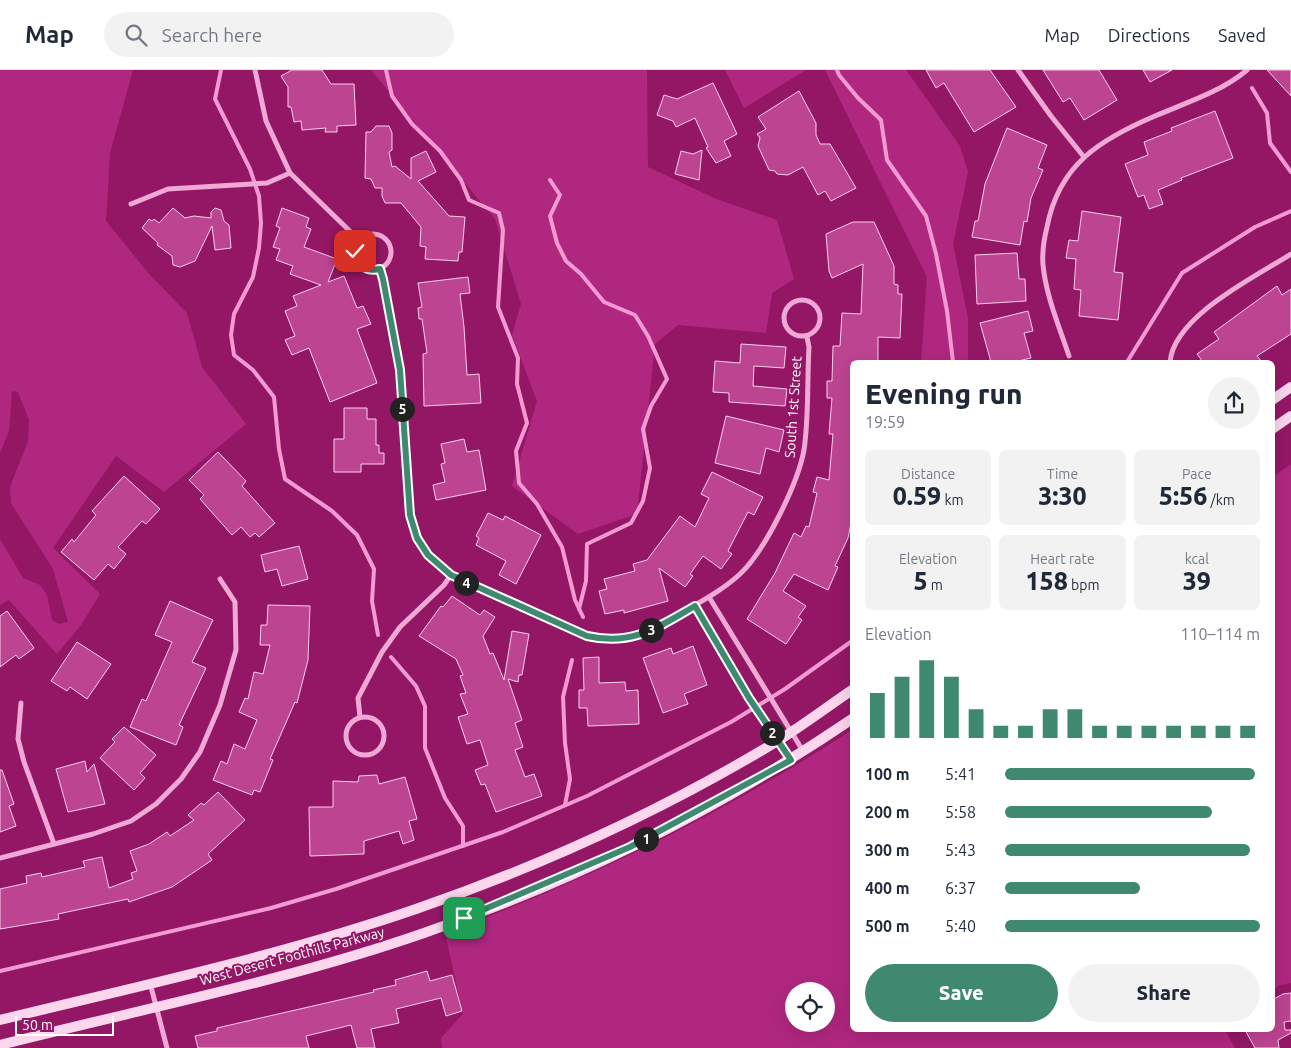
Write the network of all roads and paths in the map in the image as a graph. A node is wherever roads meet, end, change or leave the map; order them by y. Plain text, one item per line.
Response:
1 (255, 70) edge
2 (1018, 70) edge
3 (1247, 70) edge
4 (1084, 157) junction
5 (290, 173) junction
6 (131, 204) dead end
7 (360, 240) junction
8 (1291, 254) edge
9 (380, 269) junction
10 (806, 336) junction
11 (1068, 356) dead end
12 (1170, 360) edge
13 (1291, 387) edge
14 (1275, 398) edge
15 (1291, 416) edge
16 (1275, 427) edge
17 (451, 575) junction
18 (220, 578) dead end
19 (709, 597) junction
20 (695, 606) junction
21 (850, 691) edge
22 (21, 703) dead end
23 (360, 717) junction
24 (850, 719) edge
25 (791, 731) junction
26 (778, 741) junction
27 (804, 752) junction
28 (791, 760) junction
29 (54, 844) junction
30 (0, 858) edge
31 (150, 983) junction
32 (157, 1007) junction
33 (0, 1020) edge
34 (0, 1045) edge
35 (167, 1048) edge

1 - 5 street
2 - 4 street
3 - 4 street
4 - 11 street
5 - 6 street
5 - 7 street
7 - 9 street
7 - 9 street
8 - 12 street
9 - 17 street, South 1st Street
10 - 10 street, South 1st Street
10 - 19 street, South 1st Street
13 - 14 street
15 - 16 street
17 - 20 street, South 1st Street
17 - 23 street
18 - 29 street
19 - 20 street, South 1st Street
19 - 25 street
20 - 26 street
21 - 25 street, West Desert Foothills Parkway
22 - 29 street
23 - 23 street
24 - 27 street, West Desert Foothills Parkway
25 - 26 street, West Desert Foothills Parkway
25 - 27 street
26 - 28 street
26 - 31 street, West Desert Foothills Parkway
27 - 28 street, West Desert Foothills Parkway
28 - 32 street, West Desert Foothills Parkway
29 - 30 street
31 - 32 street
31 - 33 street, West Desert Foothills Parkway
32 - 34 street, West Desert Foothills Parkway
32 - 35 street

